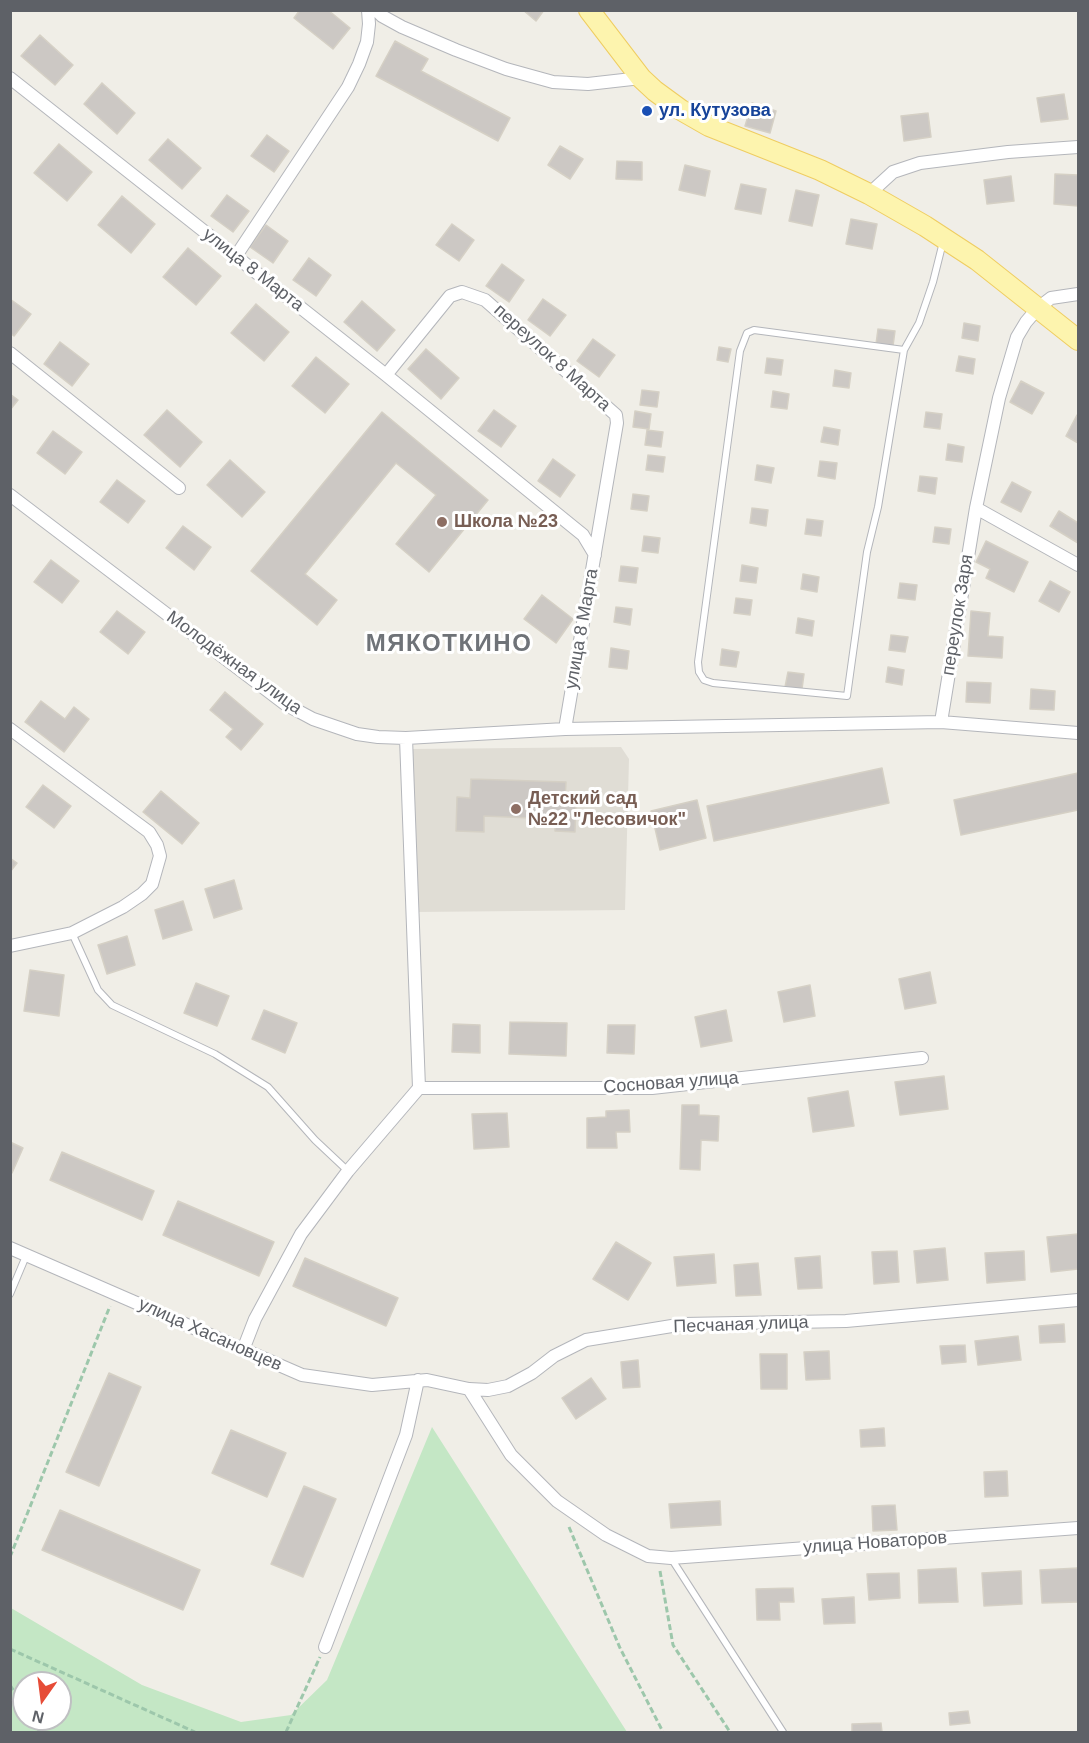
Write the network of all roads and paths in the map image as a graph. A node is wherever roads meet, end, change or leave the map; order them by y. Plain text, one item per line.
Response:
1 (368, 10) edge
2 (376, 10) edge
3 (589, 10) edge
4 (10, 78) edge
5 (641, 78) junction
6 (1078, 147) edge
7 (869, 194) junction
8 (944, 238) junction
9 (236, 256) junction
10 (1078, 294) edge
11 (1038, 308) junction
12 (1078, 340) edge
13 (904, 350) junction
14 (10, 353) edge
15 (386, 375) junction
16 (179, 488) dead end
17 (10, 495) edge
18 (976, 508) junction
19 (595, 555) junction
20 (1078, 565) edge
21 (941, 722) junction
22 (10, 729) edge
23 (565, 729) junction
24 (1078, 733) edge
25 (406, 738) junction
26 (72, 933) junction
27 (10, 946) edge
28 (922, 1058) dead end
29 (419, 1088) junction
30 (348, 1171) junction
31 (10, 1248) edge
32 (27, 1255) junction
33 (116, 1293) junction
34 (10, 1294) edge
35 (1078, 1300) edge
36 (243, 1350) junction
37 (418, 1380) junction
38 (469, 1389) junction
39 (557, 1501) junction
40 (1078, 1528) edge
41 (10, 1557) edge
42 (658, 1558) junction
43 (671, 1558) junction
44 (325, 1647) joint
45 (10, 1650) edge
46 (195, 1732) edge
47 (286, 1732) edge
48 (663, 1732) edge
49 (730, 1732) edge
50 (783, 1732) edge

1 - 9 street
2 - 5 street
3 - 5 main road
4 - 9 street, улица 8 Марта
5 - 7 main road
6 - 7 street
7 - 8 main road
8 - 11 main road
8 - 13 lane
9 - 15 street, улица 8 Марта
10 - 11 street
11 - 12 main road
11 - 18 street, переулок Заря
13 - 13 lane
14 - 16 street
15 - 19 street, улица 8 Марта
15 - 19 street, переулок 8 Марта
17 - 25 street, Молодёжная улица
18 - 20 street
18 - 21 street, переулок Заря
19 - 23 street, улица 8 Марта
21 - 23 street
21 - 24 street
22 - 26 street
23 - 25 street, Молодёжная улица
25 - 29 street
26 - 27 street
26 - 30 lane
28 - 29 street, Сосновая улица
29 - 30 street
30 - 36 street
31 - 32 street, улица Хасановцев
32 - 33 street, улица Хасановцев
32 - 34 lane
33 - 36 street, улица Хасановцев
33 - 41 path
35 - 38 street, Песчаная улица
36 - 37 street, улица Хасановцев
37 - 38 street, Песчаная улица
37 - 44 street
38 - 39 street, улица Новаторов
39 - 42 street, улица Новаторов
39 - 48 path
40 - 43 street, улица Новаторов
42 - 43 street, улица Новаторов
42 - 49 path
43 - 50 lane
44 - 47 path
45 - 46 path

